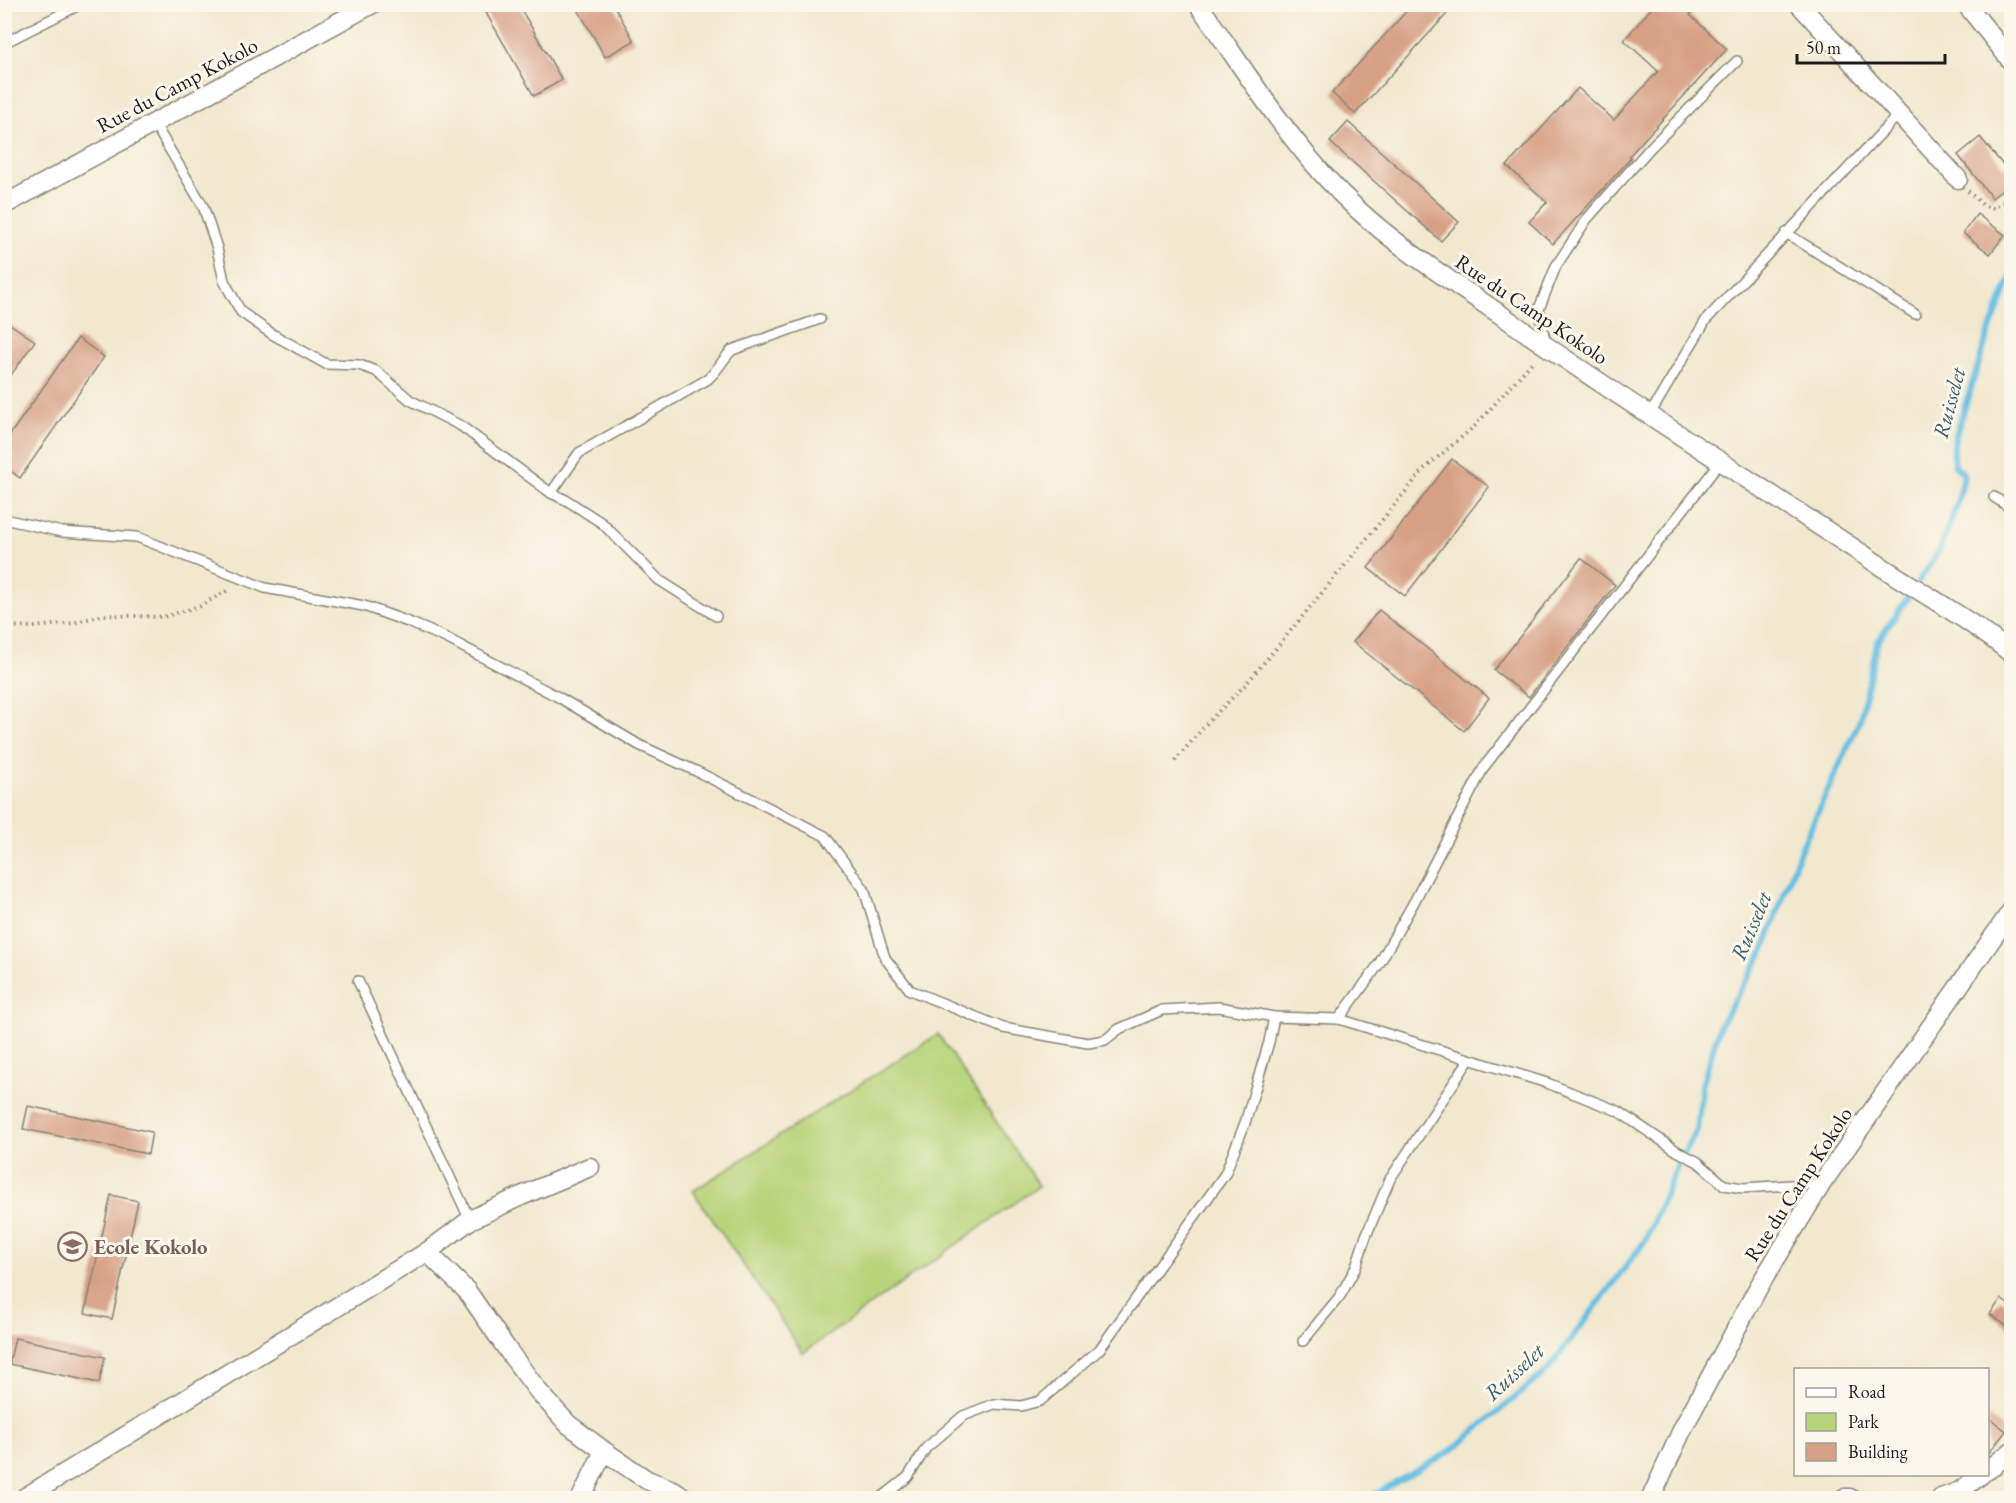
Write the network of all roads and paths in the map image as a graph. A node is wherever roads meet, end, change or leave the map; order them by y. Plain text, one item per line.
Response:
1 (81, 4) edge
2 (372, 4) edge
3 (1198, 4) edge
4 (1799, 4) edge
5 (1966, 4) edge
6 (4, 43) edge
7 (1737, 61) dead end
8 (2012, 62) edge
9 (1898, 115) junction
10 (154, 123) junction
11 (1958, 179) joint
12 (2012, 197) edge
13 (4, 205) edge
14 (1786, 233) junction
15 (1915, 314) dead end
16 (820, 319) dead end
17 (1546, 346) junction
18 (1649, 416) junction
19 (1721, 461) junction
20 (551, 493) junction
21 (1994, 497) dead end
22 (2012, 509) edge
23 (4, 519) edge
24 (243, 581) junction
25 (716, 616) dead end
26 (4, 626) edge
27 (1994, 639) junction
28 (2012, 648) edge
29 (2012, 654) edge
30 (1175, 761) dead end
31 (2012, 910) edge
32 (358, 981) dead end
33 (1274, 1017) junction
34 (1339, 1020) junction
35 (1469, 1060) junction
36 (590, 1167) dead end
37 (1822, 1183) junction
38 (470, 1220) junction
39 (428, 1252) junction
40 (1303, 1341) dead end
41 (2012, 1450) edge
42 (604, 1451) junction
43 (1989, 1469) edge
44 (1979, 1476) edge
45 (24, 1498) edge
46 (581, 1498) edge
47 (685, 1498) edge
48 (881, 1498) edge
49 (1651, 1498) edge
50 (1844, 1498) edge
51 (1850, 1498) edge
52 (1941, 1498) edge

1 - 6 lane
2 - 10 street, Rue du Camp Kokolo
3 - 17 street, Rue du Camp Kokolo
4 - 9 street
5 - 8 street
7 - 17 lane
9 - 11 street
9 - 14 lane
10 - 13 street, Rue du Camp Kokolo
10 - 20 lane
11 - 12 path
14 - 15 lane
14 - 18 lane
16 - 20 lane
17 - 18 street, Rue du Camp Kokolo
17 - 30 path
18 - 19 street, Rue du Camp Kokolo
19 - 27 street, Rue du Camp Kokolo
19 - 34 lane
20 - 25 lane
21 - 22 lane
23 - 24 lane
24 - 26 path
24 - 33 lane
27 - 28 street
27 - 29 street
31 - 37 street, Rue du Camp Kokolo
32 - 38 lane
33 - 34 lane
33 - 48 lane
34 - 35 lane
35 - 37 lane
35 - 40 lane
36 - 38 street
37 - 49 street, Rue du Camp Kokolo
38 - 39 street
39 - 42 street
39 - 45 street
41 - 43 street
42 - 46 street
42 - 47 street
44 - 52 street
50 - 51 street

